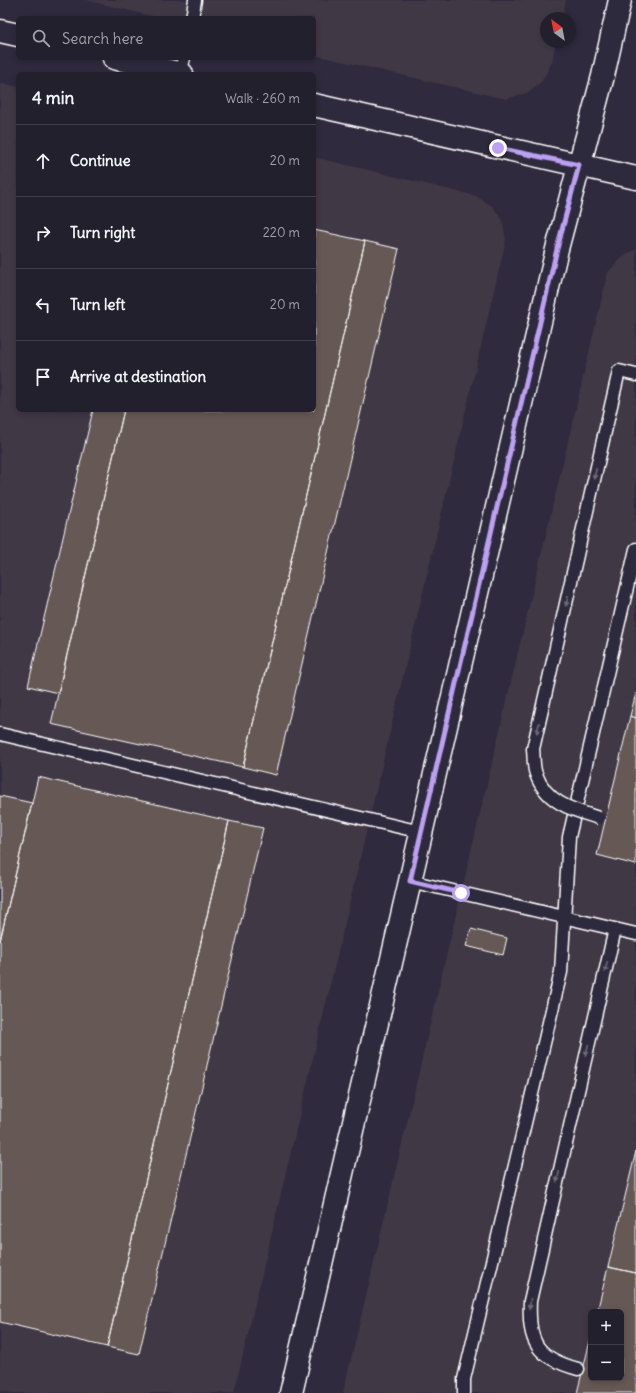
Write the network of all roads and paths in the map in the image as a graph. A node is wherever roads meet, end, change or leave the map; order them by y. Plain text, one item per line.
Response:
1 (195, 0) edge
2 (620, 0) edge
3 (192, 16) edge
4 (122, 60) edge
5 (184, 60) edge
6 (173, 72) edge
7 (181, 72) edge
8 (316, 105) edge
9 (579, 165) junction
10 (636, 178) edge
11 (636, 375) edge
12 (636, 549) edge
13 (0, 734) edge
14 (599, 818) dead end
15 (421, 832) junction
16 (410, 881) junction
17 (564, 916) junction
18 (615, 929) junction
19 (636, 934) edge
20 (578, 1369) dead end
21 (290, 1393) edge
22 (464, 1393) edge

1 - 3 lane
2 - 9 street
4 - 6 street
5 - 7 lane
8 - 9 street
9 - 10 street
9 - 15 street
11 -> 14 lane, bridge
12 - 17 lane
13 - 15 lane
15 - 16 street
16 - 17 lane
16 - 21 street
17 - 18 lane
17 - 22 lane
18 - 19 lane
18 -> 20 lane

